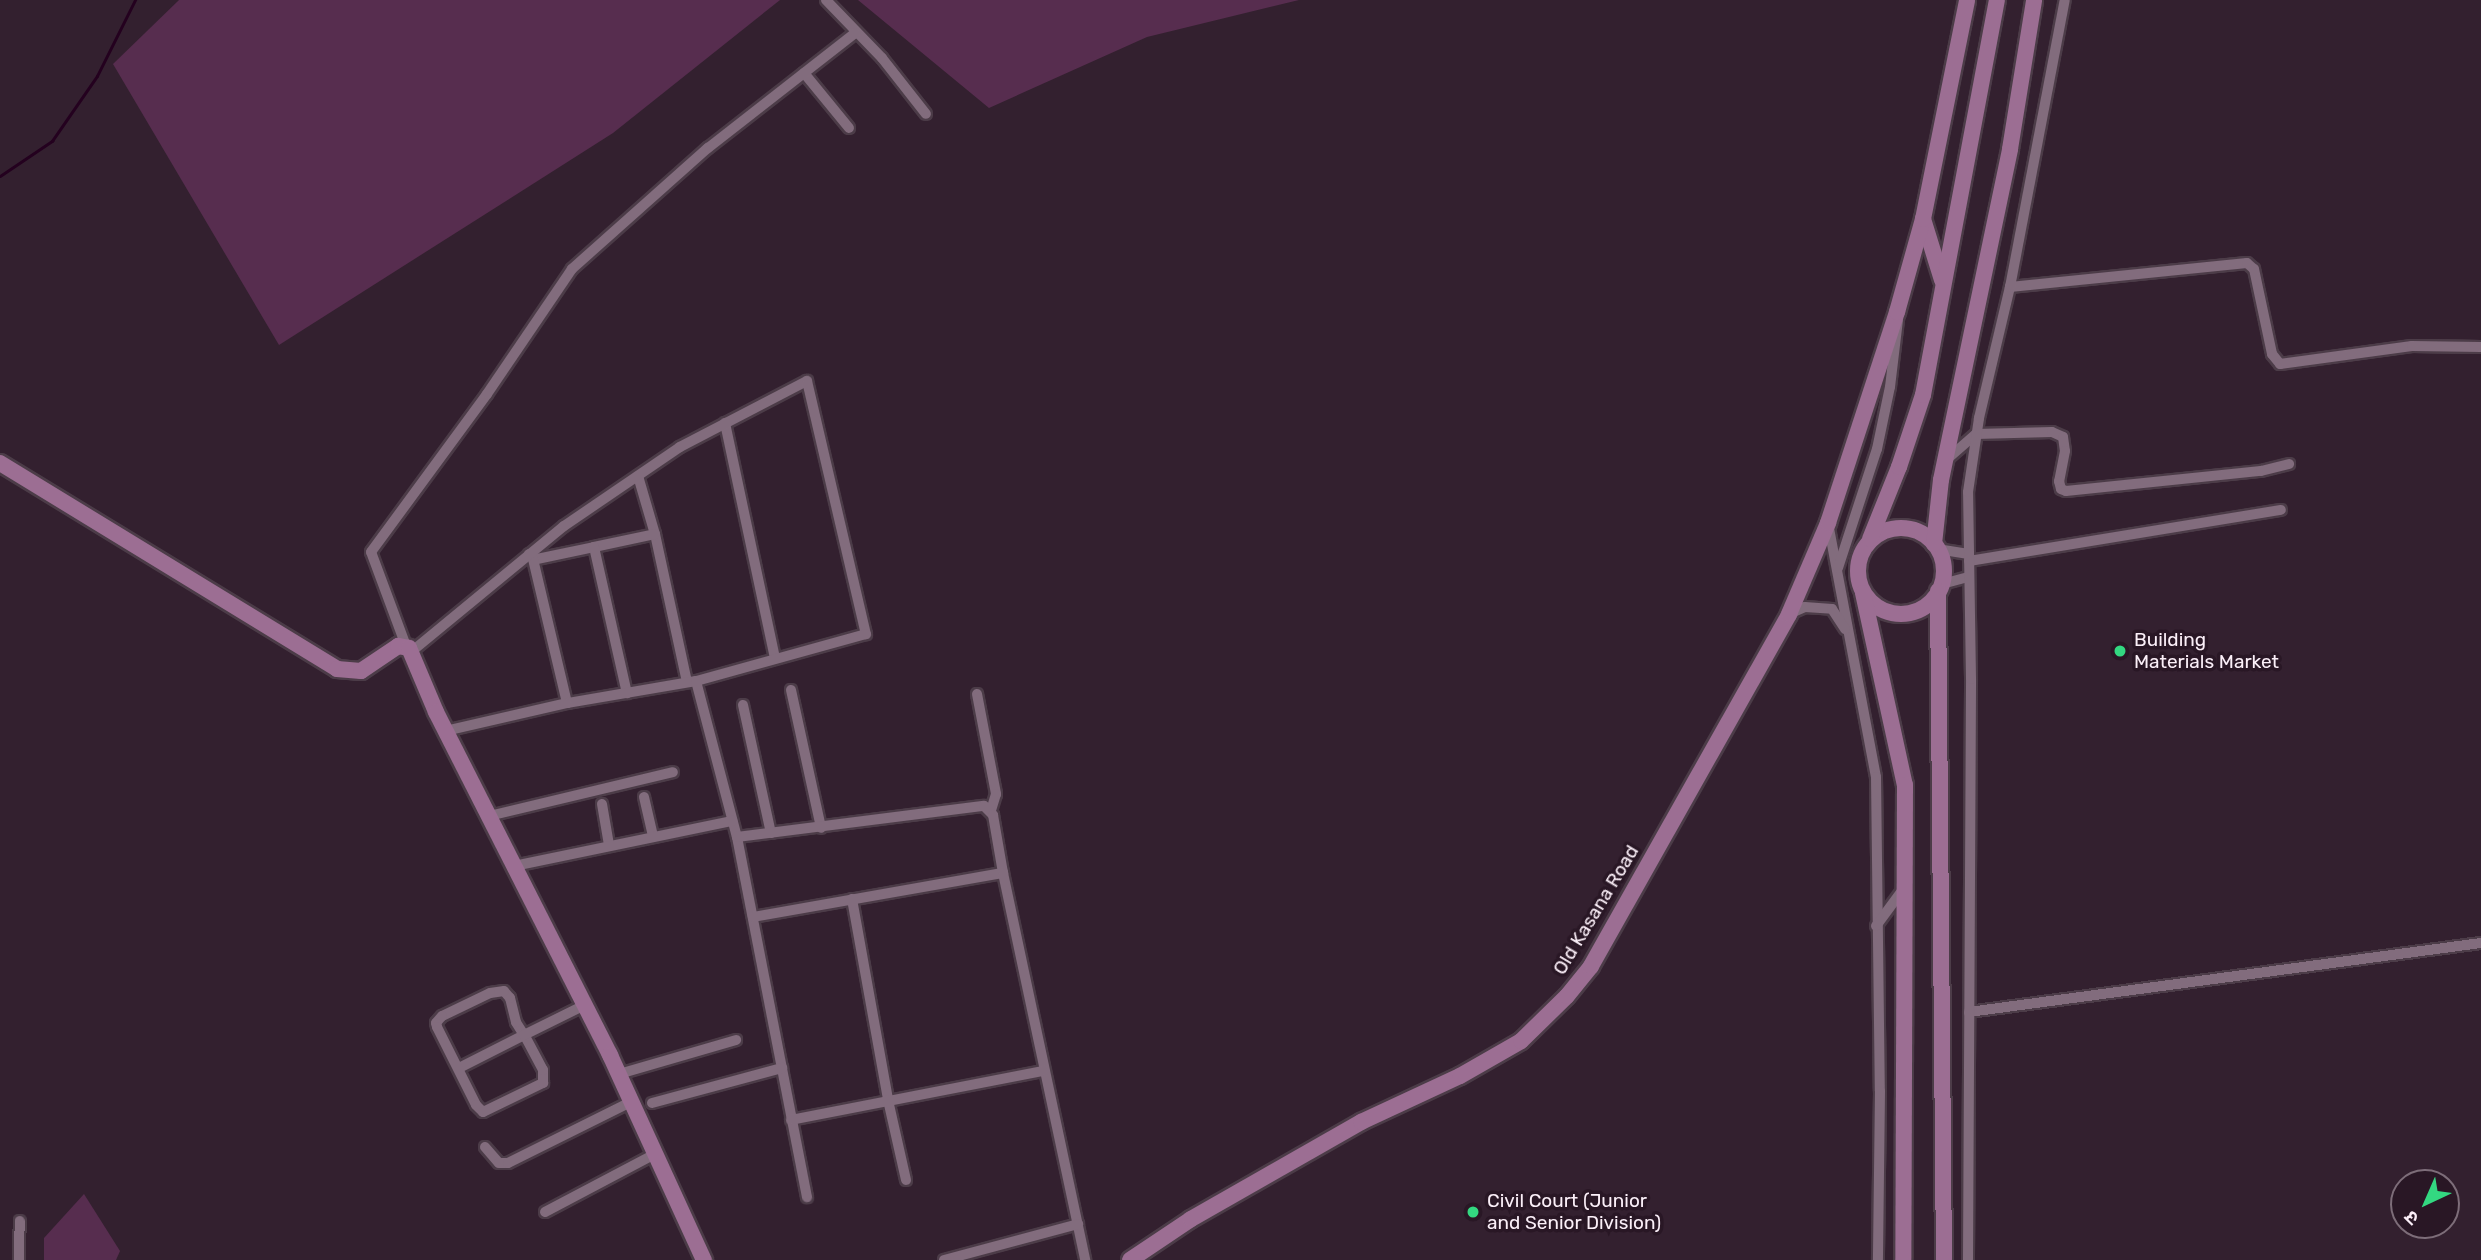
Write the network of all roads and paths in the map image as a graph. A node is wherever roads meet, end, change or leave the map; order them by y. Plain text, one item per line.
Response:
1 (826, 0) edge
2 (1967, 0) edge
3 (1997, 0) edge
4 (2034, 0) edge
5 (2066, 0) edge
6 (855, 33) junction
7 (804, 73) junction
8 (926, 114) dead end
9 (849, 128) dead end
10 (1923, 219) junction
11 (1943, 288) junction
12 (2010, 288) junction
13 (1897, 312) junction
14 (2481, 347) edge
15 (725, 423) junction
16 (1976, 434) junction
17 (1945, 461) junction
18 (0, 463) edge
19 (2289, 464) dead end
20 (638, 476) junction
21 (2281, 510) dead end
22 (1828, 523) junction
23 (655, 534) junction
24 (1870, 539) junction
25 (594, 547) junction
26 (1936, 547) junction
27 (531, 557) junction
28 (1969, 557) junction
29 (1838, 568) junction
30 (1969, 577) junction
31 (1940, 588) junction
32 (1863, 593) junction
33 (1789, 614) junction
34 (1851, 641) junction
35 (408, 649) junction
36 (775, 658) junction
37 (692, 682) junction
38 (791, 690) dead end
39 (627, 693) junction
40 (977, 694) dead end
41 (567, 703) junction
42 (743, 705) dead end
43 (445, 732) junction
44 (673, 772) dead end
45 (643, 797) dead end
46 (602, 804) dead end
47 (991, 810) junction
48 (489, 816) junction
49 (732, 821) junction
50 (821, 828) junction
51 (771, 833) junction
52 (653, 835) junction
53 (737, 837) junction
54 (609, 845) junction
55 (514, 866) junction
56 (1003, 873) junction
57 (1904, 888) junction
58 (852, 899) junction
59 (753, 917) junction
60 (1876, 926) junction
61 (2481, 943) edge
62 (583, 1006) junction
63 (1969, 1012) junction
64 (524, 1035) junction
65 (736, 1040) dead end
66 (459, 1068) junction
67 (782, 1068) junction
68 (1042, 1071) junction
69 (619, 1074) junction
70 (888, 1100) junction
71 (631, 1102) junction
72 (652, 1103) dead end
73 (791, 1119) junction
74 (485, 1147) dead end
75 (655, 1154) junction
76 (906, 1180) dead end
77 (807, 1197) dead end
78 (545, 1212) dead end
79 (20, 1221) dead end
80 (1078, 1224) junction
81 (19, 1260) edge
82 (704, 1260) edge
83 (944, 1260) edge
84 (1085, 1260) edge
85 (1130, 1260) edge
86 (1878, 1260) edge
87 (1903, 1260) edge
88 (1944, 1260) edge
89 (1968, 1260) edge

1 - 6 street
2 - 10 street, Old Kasana Road
3 - 11 street
4 - 17 street
5 - 12 street
6 - 7 street
6 - 8 street
7 - 9 street
7 - 35 street
10 - 11 street
10 - 13 street, Old Kasana Road
11 - 24 street
12 - 14 street
12 - 16 street
13 - 22 street, Old Kasana Road
13 - 29 street
15 - 20 street
15 - 36 street
15 - 36 street
16 - 17 street
16 - 19 street
16 - 28 street
17 - 26 street
18 - 35 street
20 - 23 street
20 - 27 street
21 - 28 street
22 - 29 street
22 - 33 street, Old Kasana Road
23 - 25 street
23 - 37 street
24 - 26 street
24 - 32 street
25 - 27 street
25 - 39 street
26 - 28 street
26 - 31 street
27 - 35 street
27 - 41 street
28 - 30 street
29 - 34 street
30 - 31 street
30 - 63 street
31 - 32 street
31 - 88 street
32 - 57 street
33 - 34 street
33 - 85 street, Old Kasana Road
34 - 60 street
35 - 43 street
36 - 37 street
37 - 39 street
37 - 49 street
38 - 50 street
39 - 41 street
40 - 47 street
41 - 43 street
42 - 51 street
43 - 48 street
44 - 48 street
45 - 52 street
46 - 54 street
47 - 50 street
47 - 56 street
48 - 55 street
49 - 52 street
49 - 53 street
50 - 51 street
51 - 53 street
52 - 54 street
53 - 59 street
54 - 55 street
55 - 62 street
56 - 58 street
56 - 68 street
57 - 60 street
57 - 87 street
58 - 59 street
58 - 70 street
59 - 67 street
60 - 86 street
61 - 63 street
62 - 64 street
62 - 69 street
63 - 89 street
64 - 66 street
64 - 66 street
64 - 66 street
65 - 69 street
67 - 72 street
67 - 73 street
68 - 70 street
68 - 80 street
69 - 71 street
70 - 73 street
70 - 76 street
71 - 74 street
71 - 75 street
73 - 77 street
75 - 78 street
75 - 82 street
79 - 81 street
80 - 83 street
80 - 84 street

